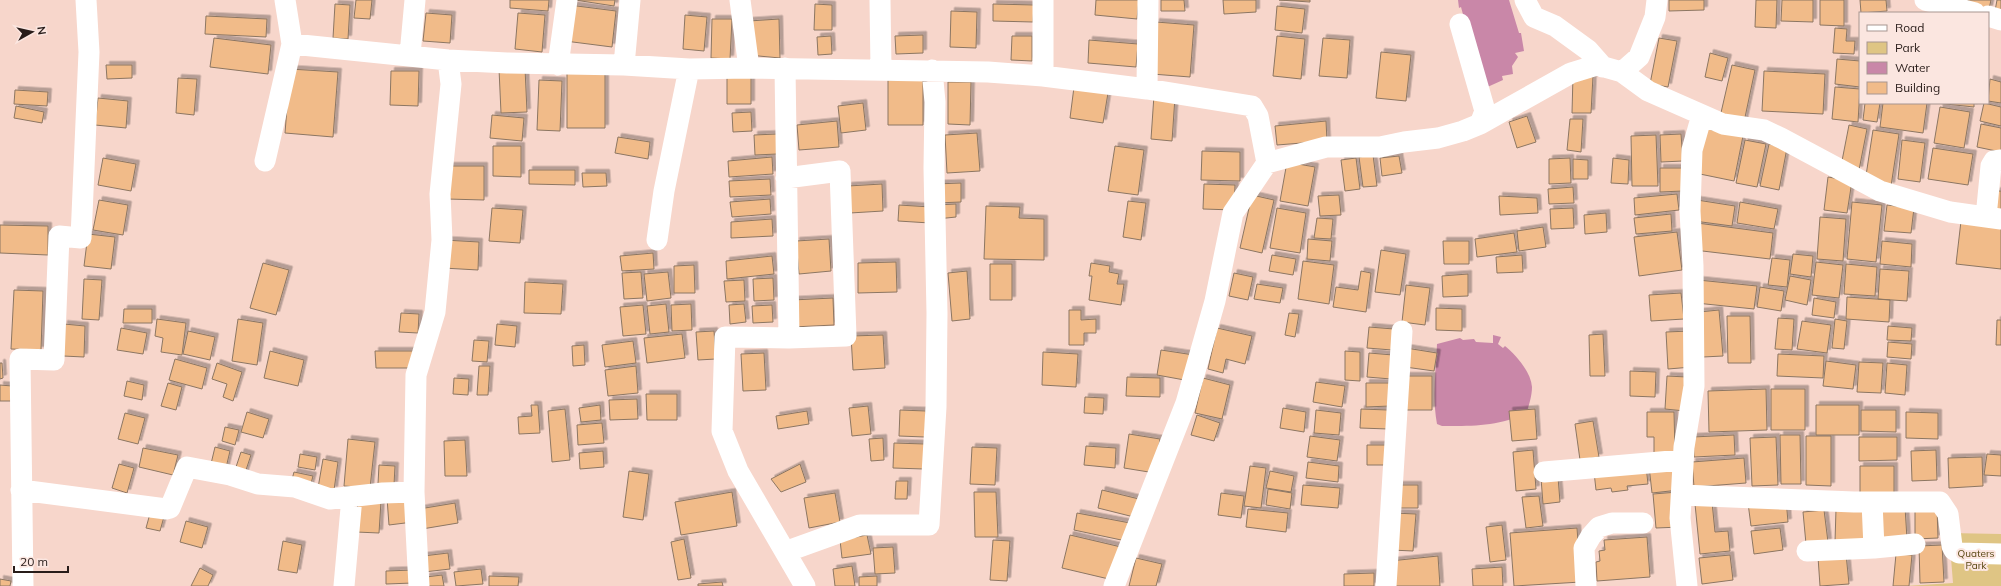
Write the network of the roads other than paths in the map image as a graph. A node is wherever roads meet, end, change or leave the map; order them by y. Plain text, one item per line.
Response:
1 (86, 0) edge
2 (285, 0) edge
3 (415, 0) edge
4 (567, 0) edge
5 (630, 0) edge
6 (740, 0) edge
7 (880, 0) edge
8 (1042, 0) edge
9 (1148, 0) edge
10 (1524, 0) edge
11 (1657, 0) edge
12 (1926, 0) edge
13 (1971, 12) edge
14 (1989, 16) edge
15 (2001, 20) edge
16 (1460, 24) dead end
17 (292, 44) junction
18 (410, 55) junction
19 (448, 60) junction
20 (558, 65) junction
21 (624, 65) junction
22 (749, 68) junction
23 (785, 68) junction
24 (690, 69) junction
25 (881, 69) junction
26 (1612, 69) junction
27 (932, 70) junction
28 (1043, 76) junction
29 (1147, 89) junction
30 (1702, 115) junction
31 (1480, 124) junction
32 (2001, 160) edge
33 (265, 161) dead end
34 (1267, 162) junction
35 (786, 178) junction
36 (1993, 218) edge
37 (657, 240) dead end
38 (1402, 331) dead end
39 (789, 338) junction
40 (1683, 460) junction
41 (1544, 472) dead end
42 (22, 490) junction
43 (414, 492) junction
44 (1682, 495) junction
45 (352, 497) junction
46 (1872, 502) junction
47 (1643, 523) dead end
48 (1916, 544) dead end
49 (1874, 548) junction
50 (1807, 551) dead end
51 (785, 552) junction
52 (2001, 554) edge
53 (23, 586) edge
54 (344, 586) edge
55 (419, 586) edge
56 (805, 586) edge
57 (1114, 586) edge
58 (1386, 586) edge
59 (1586, 586) edge
60 (1687, 586) edge

1 - 42 street
2 - 17 street
3 - 18 street
4 - 20 street
5 - 21 street
6 - 22 street
7 - 25 street
8 - 28 street
9 - 29 street
10 - 26 street
11 - 26 street
12 - 13 street
14 - 15 street
16 - 31 street
17 - 18 street
17 - 33 street
18 - 19 street
19 - 20 street
19 - 43 street
20 - 21 street
21 - 24 street
22 - 23 street
22 - 24 street
23 - 25 street
23 - 35 street
24 - 37 street
25 - 27 street
26 - 30 street
26 - 31 street
27 - 28 street
27 - 51 street
28 - 29 street
29 - 34 street
30 - 36 street
30 - 40 street
31 - 34 street
32 - 36 street
34 - 57 street
35 - 39 street
35 - 39 street
38 - 58 street
39 - 51 street
40 - 41 street
40 - 44 street
42 - 45 street
42 - 53 street
43 - 45 street
43 - 55 street
44 - 46 street
44 - 60 street
45 - 54 street
46 - 49 street
46 - 52 street
47 - 59 street
48 - 49 street
49 - 50 street
51 - 56 street

